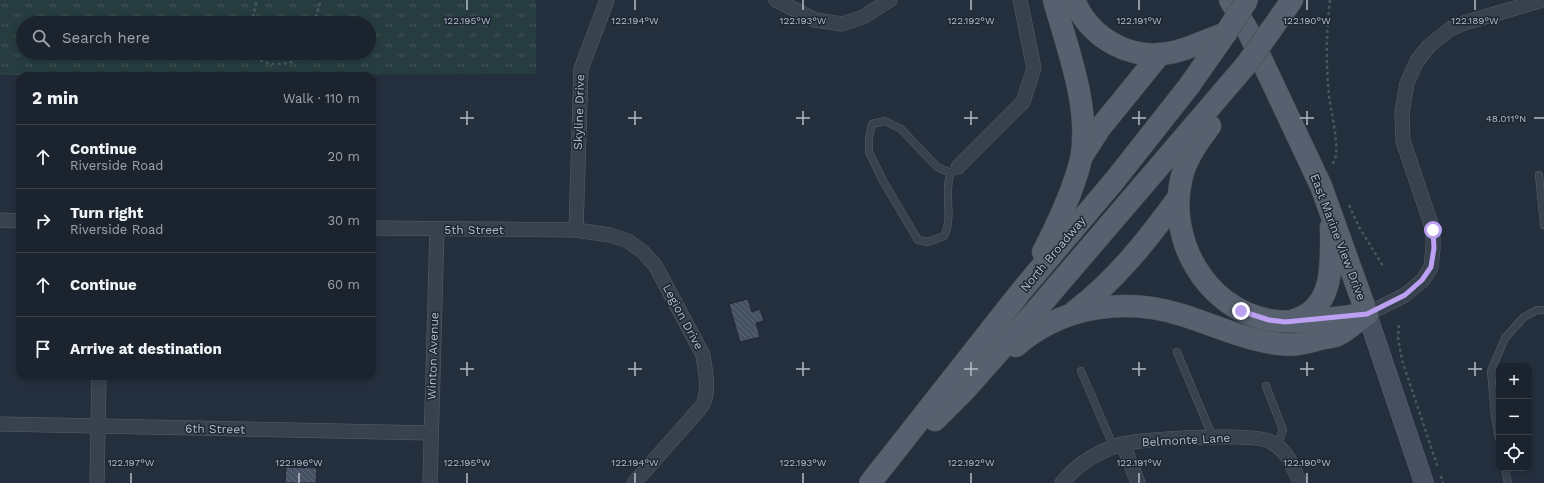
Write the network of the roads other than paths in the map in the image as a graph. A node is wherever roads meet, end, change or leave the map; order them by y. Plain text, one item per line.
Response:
1 (608, 0) edge
2 (776, 0) edge
3 (890, 0) edge
4 (1020, 0) edge
5 (1054, 0) edge
6 (1074, 0) edge
7 (1230, 0) edge
8 (1247, 0) edge
9 (1292, 0) edge
10 (1543, 0) edge
11 (1226, 33) junction
12 (1160, 54) junction
13 (1246, 65) junction
14 (1081, 158) junction
15 (955, 170) junction
16 (1539, 175) dead end
17 (1178, 198) junction
18 (1331, 211) junction
19 (0, 220) edge
20 (16, 221) edge
21 (1544, 225) edge
22 (376, 228) edge
23 (437, 230) junction
24 (576, 230) junction
25 (1022, 290) junction
26 (1544, 310) edge
27 (1367, 314) junction
28 (1071, 315) junction
29 (1285, 322) junction
30 (1177, 352) dead end
31 (1081, 371) dead end
32 (99, 380) edge
33 (1266, 386) dead end
34 (965, 390) junction
35 (0, 424) edge
36 (98, 426) junction
37 (431, 433) junction
38 (1498, 435) edge
39 (1213, 438) junction
40 (1118, 446) junction
41 (1277, 446) junction
42 (1506, 471) edge
43 (874, 479) edge
44 (97, 483) edge
45 (430, 483) edge
46 (634, 483) edge
47 (1062, 483) edge
48 (1138, 483) edge
49 (1300, 483) edge
50 (1424, 483) edge
51 (1508, 483) edge

1 - 24 street, Skyline Drive
2 - 3 street
4 - 15 street
5 - 14 main road
6 - 12 main road
7 - 18 main road, East Marine View Drive
8 - 11 main road, North Broadway, bridge
9 - 13 main road, bridge
10 - 27 street
11 - 12 main road
11 - 25 main road, North Broadway
12 - 14 main road
13 - 17 main road
13 - 34 main road, North Broadway
14 - 25 main road
15 - 15 lane
16 - 21 lane
17 - 28 main road
17 - 29 main road
18 - 27 main road, East Marine View Drive
18 - 29 main road
19 - 20 street
22 - 23 street, 5th Street
23 - 24 street, 5th Street
23 - 37 street, Winton Avenue
24 - 46 street, Legion Drive
25 - 43 main road, North Broadway
26 - 38 lane
27 - 28 main road
27 - 29 main road
27 - 50 main road, East Marine View Drive
28 - 34 main road
30 - 39 lane
31 - 40 lane
32 - 36 street
33 - 41 lane
34 - 43 main road, North Broadway
35 - 36 street, 6th Street
36 - 37 street, 6th Street
36 - 44 street
37 - 45 street, Winton Avenue
39 - 40 street, Belmonte Lane
39 - 41 street, Belmonte Lane
40 - 47 street, Belmonte Lane
40 - 48 street
41 - 49 street, Belmonte Lane
42 - 51 lane

